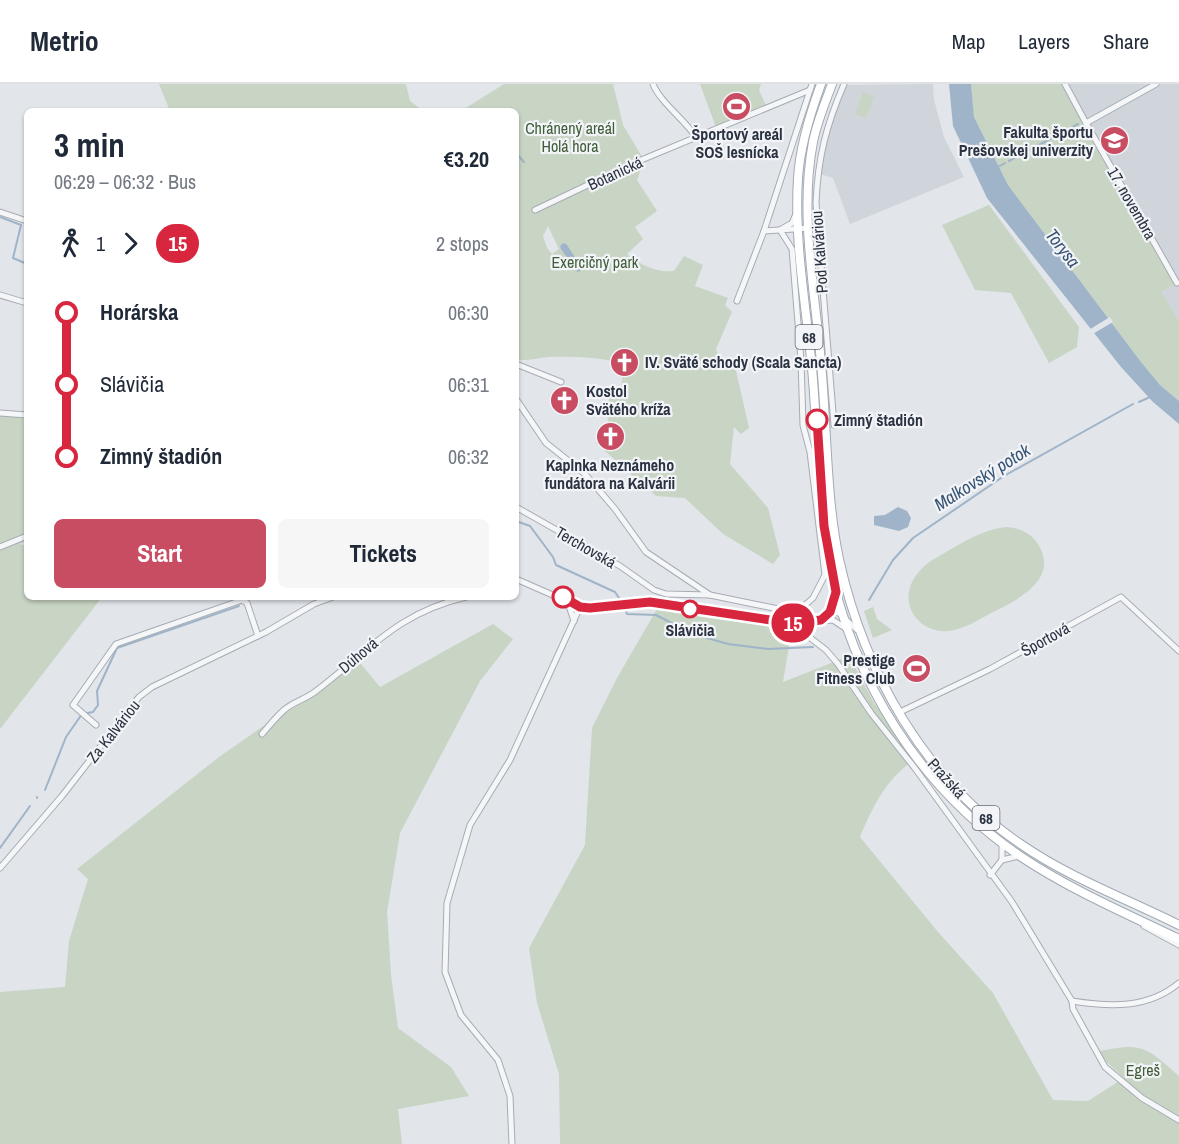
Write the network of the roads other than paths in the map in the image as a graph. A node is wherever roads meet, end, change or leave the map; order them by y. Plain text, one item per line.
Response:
1 (653, 84) edge
2 (821, 84) edge
3 (832, 84) edge
4 (844, 84) edge
5 (1065, 84) edge
6 (1156, 84) edge
7 (811, 87) edge
8 (1086, 123) junction
9 (696, 137) junction
10 (798, 204) junction
11 (535, 210) dead end
12 (0, 212) edge
13 (24, 220) edge
14 (809, 228) junction
15 (799, 229) junction
16 (780, 230) junction
17 (764, 231) junction
18 (1177, 283) dead end
19 (0, 295) edge
20 (737, 301) dead end
21 (24, 302) edge
22 (519, 365) edge
23 (561, 382) dead end
24 (519, 403) edge
25 (0, 413) edge
26 (24, 415) edge
27 (834, 425) dead end
28 (519, 509) edge
29 (24, 537) edge
30 (0, 547) edge
31 (519, 580) edge
32 (654, 590) junction
33 (836, 592) junction
34 (710, 595) junction
35 (850, 599) junction
36 (325, 600) edge
37 (456, 600) edge
38 (650, 602) junction
39 (568, 603) dead end
40 (580, 607) junction
41 (788, 610) junction
42 (830, 612) junction
43 (842, 615) junction
44 (817, 620) junction
45 (833, 620) junction
46 (574, 621) junction
47 (791, 623) junction
48 (846, 630) junction
49 (805, 634) junction
50 (258, 636) junction
51 (862, 638) junction
52 (1179, 651) edge
53 (898, 713) junction
54 (96, 725) dead end
55 (262, 734) dead end
56 (1002, 843) junction
57 (1019, 856) junction
58 (1002, 860) junction
59 (0, 868) edge
60 (990, 875) junction
61 (1122, 912) junction
62 (1179, 925) edge
63 (1179, 939) edge
64 (1179, 945) edge
65 (1179, 983) edge
66 (1172, 989) junction
67 (1179, 995) edge
68 (1072, 1002) junction
69 (1179, 1120) edge
70 (512, 1144) edge

1 - 9 street
2 - 10 main road, Pod Kalváriou / 68
3 - 14 main road, Pod Kalváriou / 68
4 - 27 street, Pod Kalváriou
5 - 8 street, 17. novembra
6 - 8 street
7 - 9 street, Botanická
7 - 17 street
8 - 18 street, 17. novembra
9 - 11 street, Botanická
10 - 15 main road, Pod Kalváriou / 68
10 - 16 street
12 - 13 street
14 - 15 street, Pod Kalváriou
14 - 35 main road, Pod Kalváriou / 68
15 - 16 street, Pod Kalváriou
15 - 33 main road, Pod Kalváriou / 68
16 - 17 street, Pod Kalváriou
16 - 41 street, Pod Kalváriou
17 - 20 street
19 - 21 street
22 - 23 street
24 - 34 street
25 - 26 street
28 - 32 street, Terchovská
29 - 30 street
31 - 40 street
32 - 34 street, Terchovská
32 - 38 street
33 - 42 street
33 - 43 main road, Pod Kalváriou / 68
34 - 41 street
35 - 43 street
35 - 51 main road, Pražská / 68
36 - 50 street, Za Kalváriou
37 - 55 street, Dúhová
38 - 40 street
38 - 47 street
39 - 46 street
40 - 46 street
41 - 47 street
42 - 43 street
42 - 44 street
43 - 45 street
43 - 48 main road, Pražská / 68
43 - 51 street
44 - 45 street
44 - 47 street
44 - 49 street
45 - 48 street
46 - 70 street
47 - 49 street
48 - 56 main road, Pražská / 68
49 - 60 street
50 - 54 street, Za Kalváriou
50 - 59 street, Za Kalváriou
51 - 53 main road, Pražská / 68
52 - 53 street, Športová
53 - 62 main road, Pražská / 68
56 - 57 main road, Pražská / 68
56 - 58 street
57 - 58 street
57 - 61 main road, Pražská / 68
58 - 60 street
60 - 68 street
61 - 63 main road, Pražská / 68
61 - 64 street, Pražská
65 - 66 street
66 - 67 street
66 - 68 street
68 - 69 street

